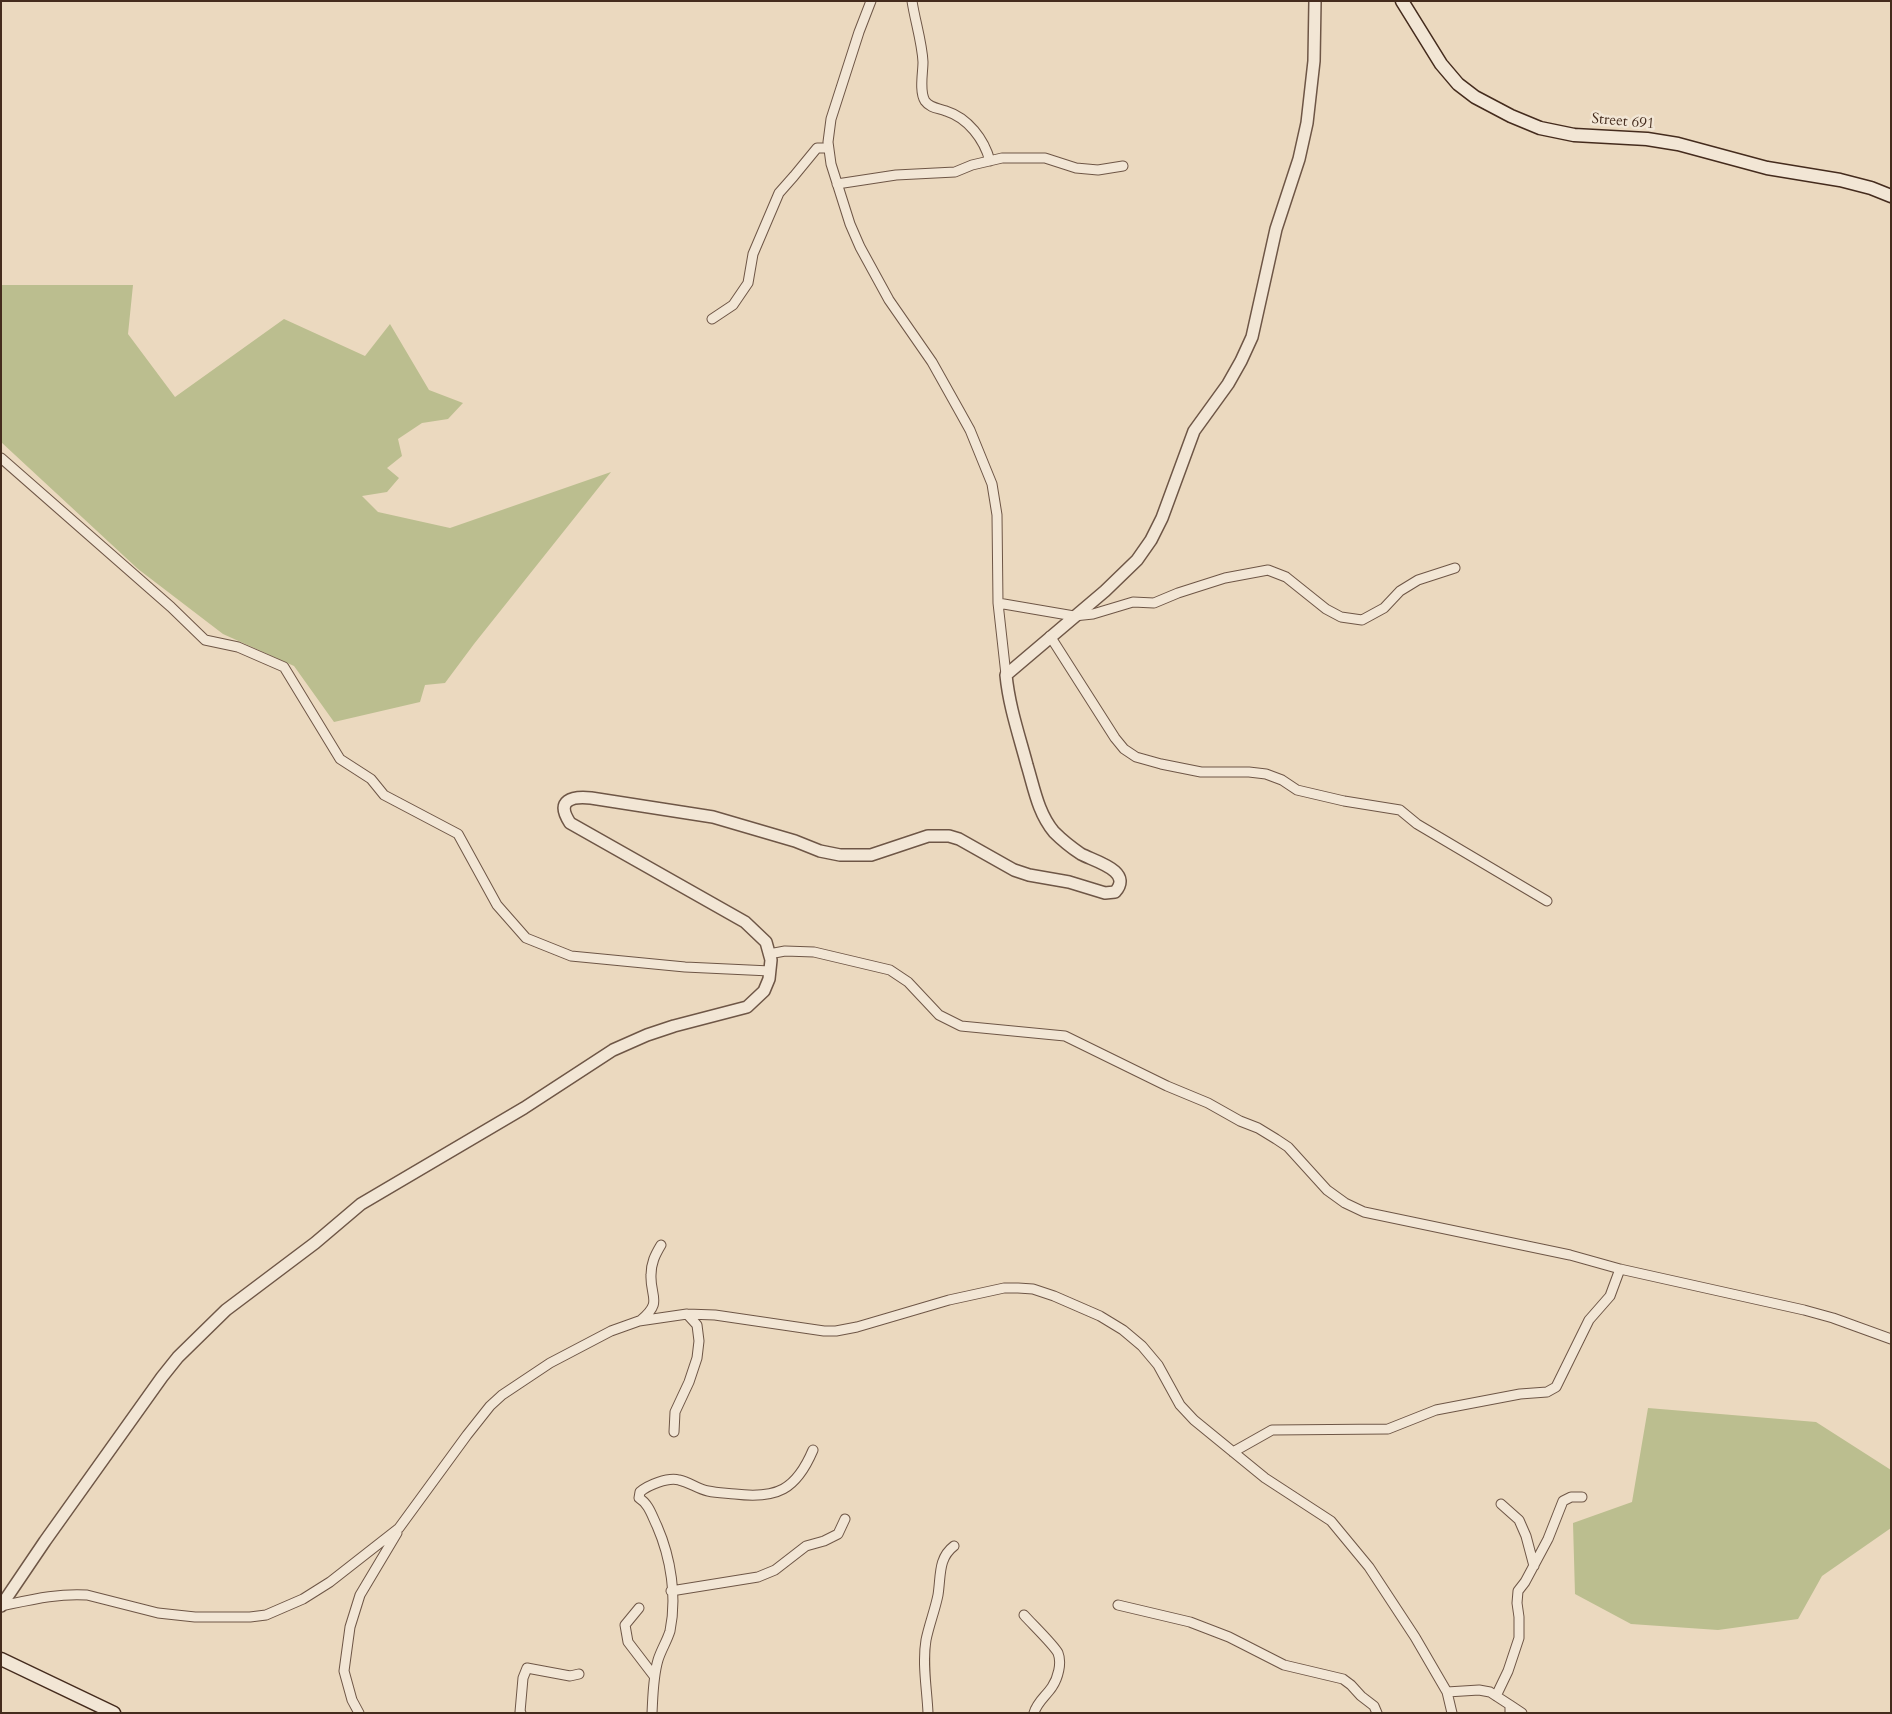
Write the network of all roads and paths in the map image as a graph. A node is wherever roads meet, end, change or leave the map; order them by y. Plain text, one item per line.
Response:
1 (871, 1) edge
2 (912, 1) edge
3 (1315, 1) edge
4 (1402, 1) edge
5 (828, 148) junction
6 (990, 161) junction
7 (1122, 166) dead end
8 (837, 184) junction
9 (1891, 196) edge
10 (712, 319) dead end
11 (1, 458) edge
12 (1455, 568) dead end
13 (998, 603) junction
14 (1074, 616) junction
15 (1050, 636) junction
16 (1006, 675) junction
17 (1547, 901) dead end
18 (769, 954) junction
19 (770, 970) junction
20 (661, 1245) dead end
21 (1620, 1269) junction
22 (687, 1314) junction
23 (639, 1321) junction
24 (1891, 1339) edge
25 (674, 1432) dead end
26 (813, 1450) dead end
27 (1232, 1452) junction
28 (1582, 1497) dead end
29 (1501, 1504) dead end
30 (845, 1520) dead end
31 (400, 1528) junction
32 (954, 1546) dead end
33 (1534, 1566) junction
34 (672, 1591) junction
35 (1118, 1605) dead end
36 (1, 1606) edge
37 (639, 1608) dead end
38 (1024, 1614) dead end
39 (1, 1659) edge
40 (579, 1674) dead end
41 (654, 1676) junction
42 (1447, 1692) junction
43 (1496, 1696) junction
44 (1510, 1709) edge
45 (114, 1713) edge
46 (359, 1713) edge
47 (521, 1713) edge
48 (652, 1713) edge
49 (928, 1713) edge
50 (1034, 1713) edge
51 (1377, 1713) edge
52 (1452, 1713) edge
53 (1522, 1713) edge

1 - 5 street
2 - 6 street
3 - 14 street
4 - 9 main road, Street 691
5 - 8 street
5 - 10 street
6 - 7 street
6 - 8 street
8 - 13 street
11 - 19 street
12 - 14 street
13 - 14 street
13 - 16 street
14 - 15 street
15 - 16 street
15 - 17 street
16 - 18 street
18 - 19 street
18 - 21 street
19 - 36 street
20 - 23 street
21 - 24 street
21 - 27 street
22 - 23 street
22 - 25 street
22 - 27 street
23 - 31 street
26 - 34 street
27 - 42 street
28 - 33 street
29 - 33 street
30 - 34 street
31 - 36 street
31 - 46 street
32 - 49 street
33 - 43 street
34 - 41 street
35 - 51 street
37 - 41 street
38 - 50 street
39 - 45 main road
40 - 47 street
41 - 48 street
42 - 43 street
42 - 52 street
43 - 44 street
44 - 53 street

